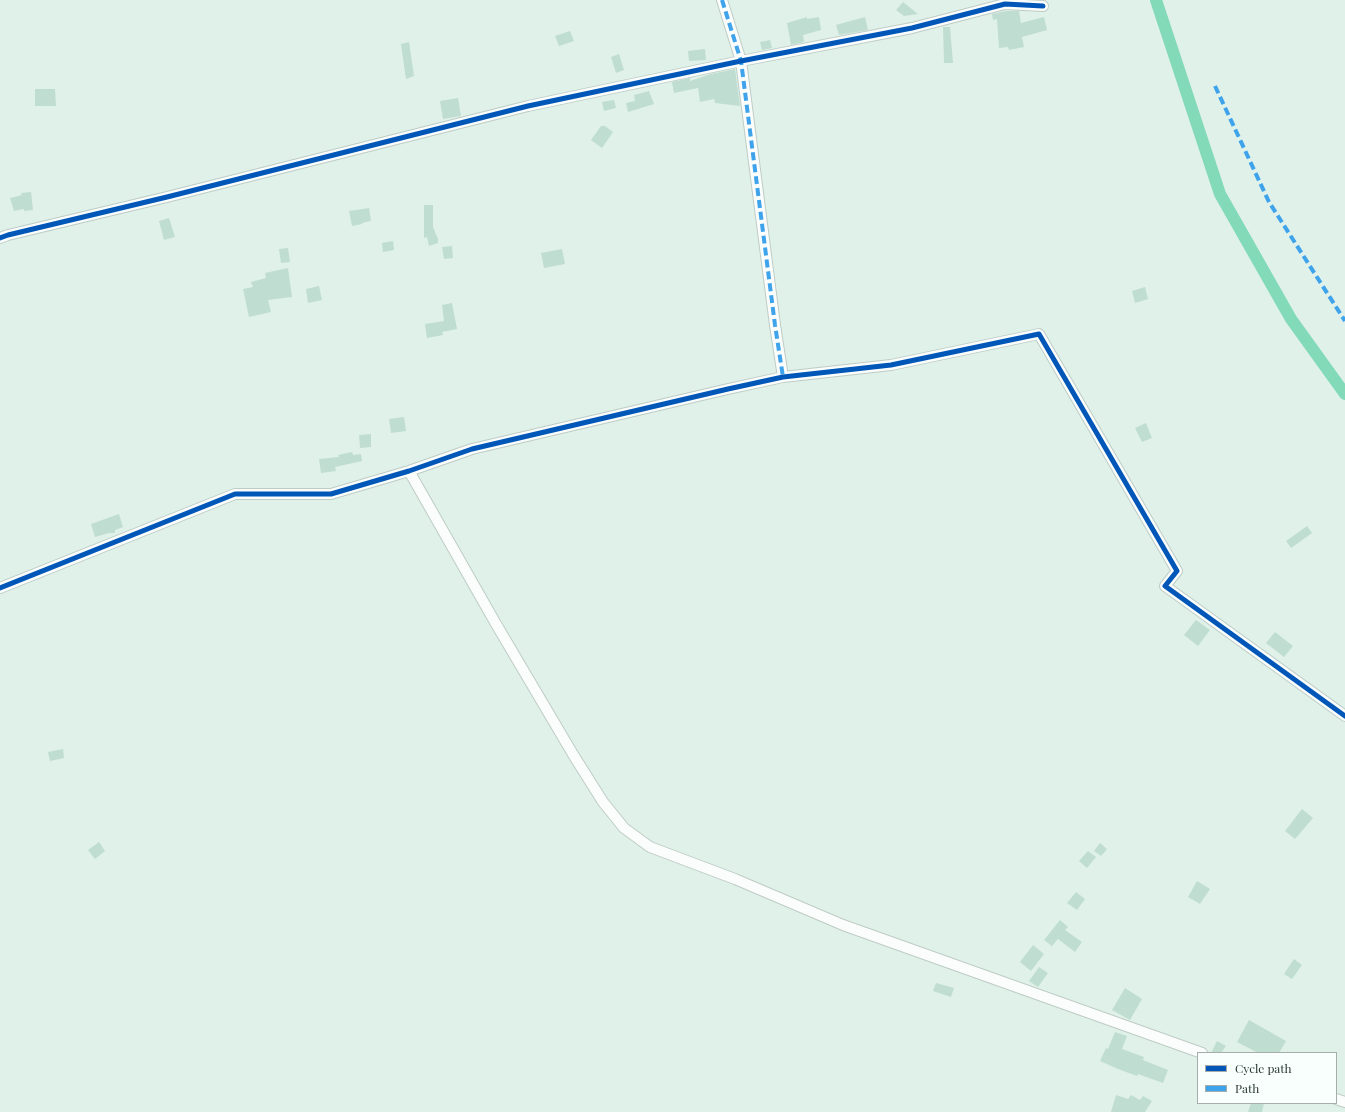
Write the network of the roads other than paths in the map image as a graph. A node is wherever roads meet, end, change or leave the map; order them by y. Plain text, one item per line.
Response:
1 (722, 0) edge
2 (1043, 6) dead end
3 (741, 61) junction
4 (0, 238) edge
5 (784, 377) junction
6 (409, 471) junction
7 (0, 588) edge
8 (1345, 716) edge
9 (1199, 1052) edge

1 - 3 street
2 - 3 street
3 - 4 street
3 - 5 street
5 - 6 street
5 - 8 street
6 - 7 street
6 - 9 street

